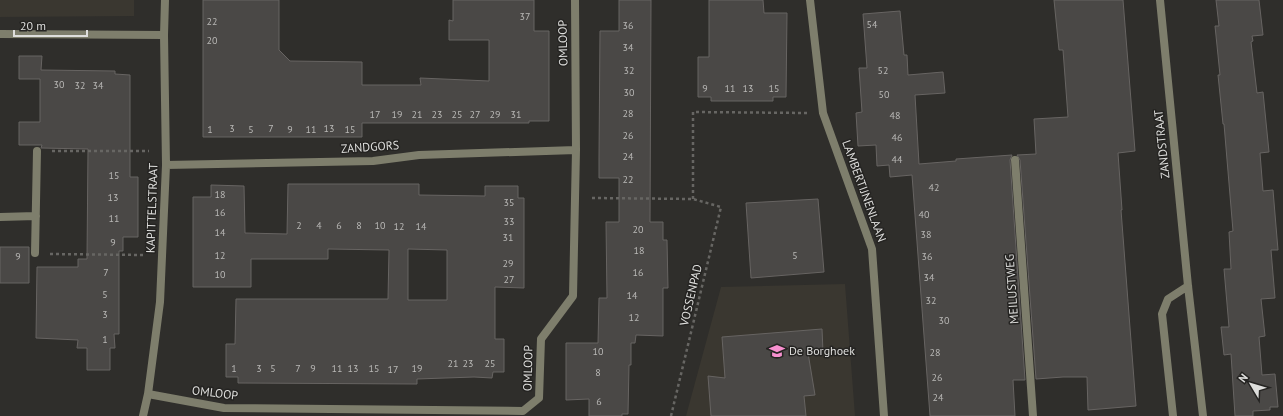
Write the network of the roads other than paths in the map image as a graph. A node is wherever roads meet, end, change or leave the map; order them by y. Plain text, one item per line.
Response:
1 (165, 0) edge
2 (575, 0) edge
3 (810, 0) edge
4 (1160, 0) edge
5 (0, 34) edge
6 (164, 36) junction
7 (576, 150) junction
8 (37, 151) road end
9 (1015, 160) dead end
10 (166, 165) junction
11 (36, 216) junction
12 (0, 217) edge
13 (35, 253) road end
14 (1188, 286) junction
15 (148, 394) junction
16 (143, 416) edge
17 (884, 416) edge
18 (1033, 416) edge
19 (1173, 416) edge
20 (1203, 416) edge

1 - 6 street, KAPITTELSTRAAT
2 - 7 street, OMLOOP
3 - 17 street, LAMBERTIJNENLAAN
4 - 14 street, ZANDSTRAAT
5 - 6 street
6 - 10 street, KAPITTELSTRAAT
7 - 10 street, ZANDGORS
7 - 15 street, OMLOOP
8 - 11 street
9 - 18 street, MEILUSTWEG
10 - 15 street, KAPITTELSTRAAT
11 - 12 street
11 - 13 street
14 - 19 street
14 - 20 street, ZANDSTRAAT
15 - 16 street, KAPITTELSTRAAT

